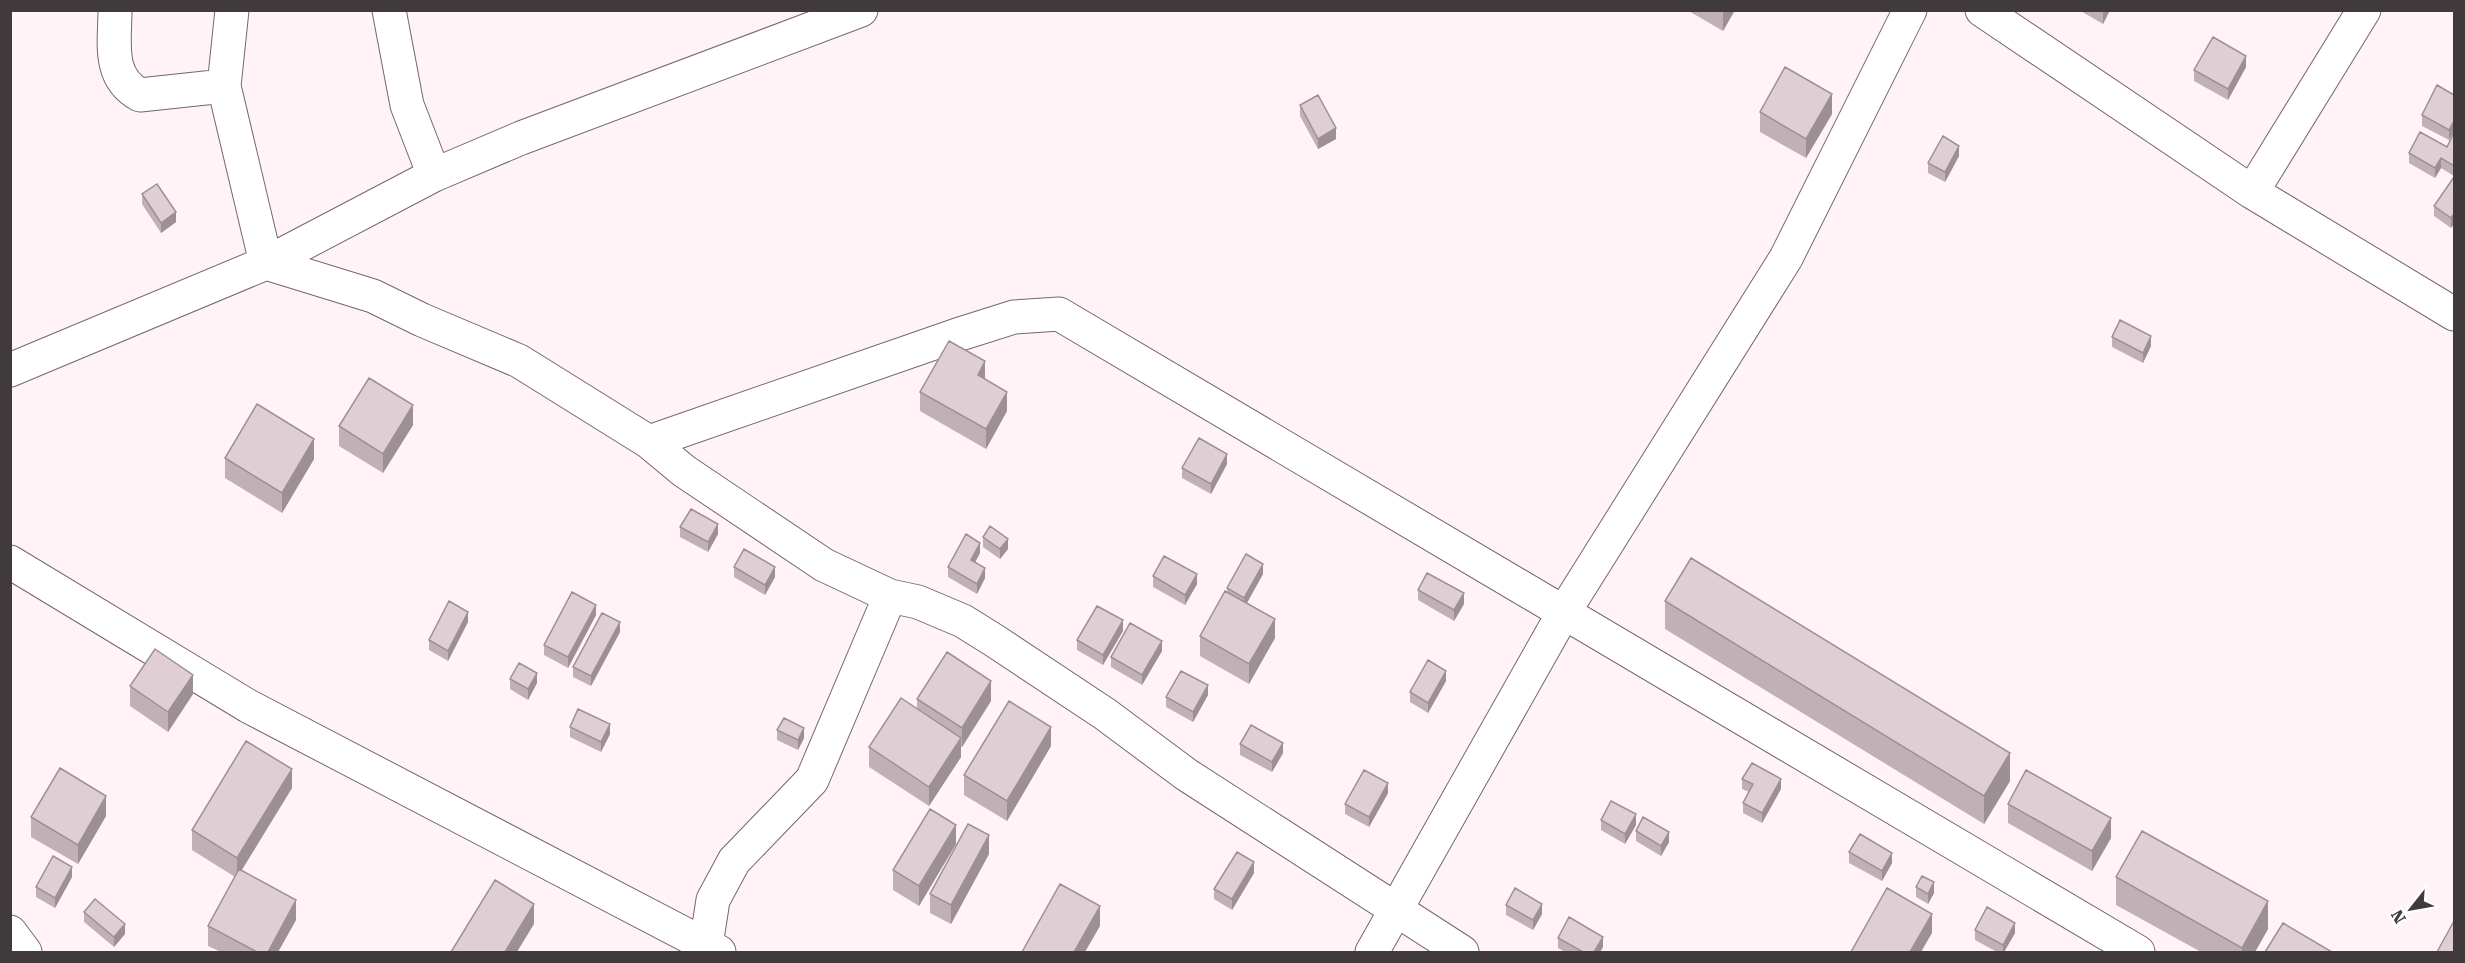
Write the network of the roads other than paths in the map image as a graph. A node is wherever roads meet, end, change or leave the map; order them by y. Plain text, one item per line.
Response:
1 (115, 10) edge
2 (232, 10) edge
3 (389, 10) edge
4 (861, 10) edge
5 (1910, 10) edge
6 (1982, 10) edge
7 (2364, 10) edge
8 (224, 86) junction
9 (434, 175) junction
10 (2252, 192) junction
11 (266, 263) junction
12 (2454, 314) edge
13 (10, 370) edge
14 (650, 442) junction
15 (10, 562) edge
16 (890, 596) junction
17 (1563, 612) junction
18 (1395, 910) junction
19 (10, 932) edge
20 (709, 950) edge
21 (25, 952) edge
22 (1372, 952) edge
23 (1462, 952) edge
24 (2138, 952) edge

1 - 8 street
2 - 8 street
3 - 9 street
4 - 9 street
5 - 17 street
6 - 10 street
7 - 10 street
8 - 11 street
9 - 11 street
10 - 12 street
11 - 13 street
11 - 14 street
14 - 16 street
14 - 17 street
15 - 20 street
16 - 18 street
16 - 20 street
17 - 18 street
17 - 24 street
18 - 22 street
18 - 23 street
19 - 21 street

